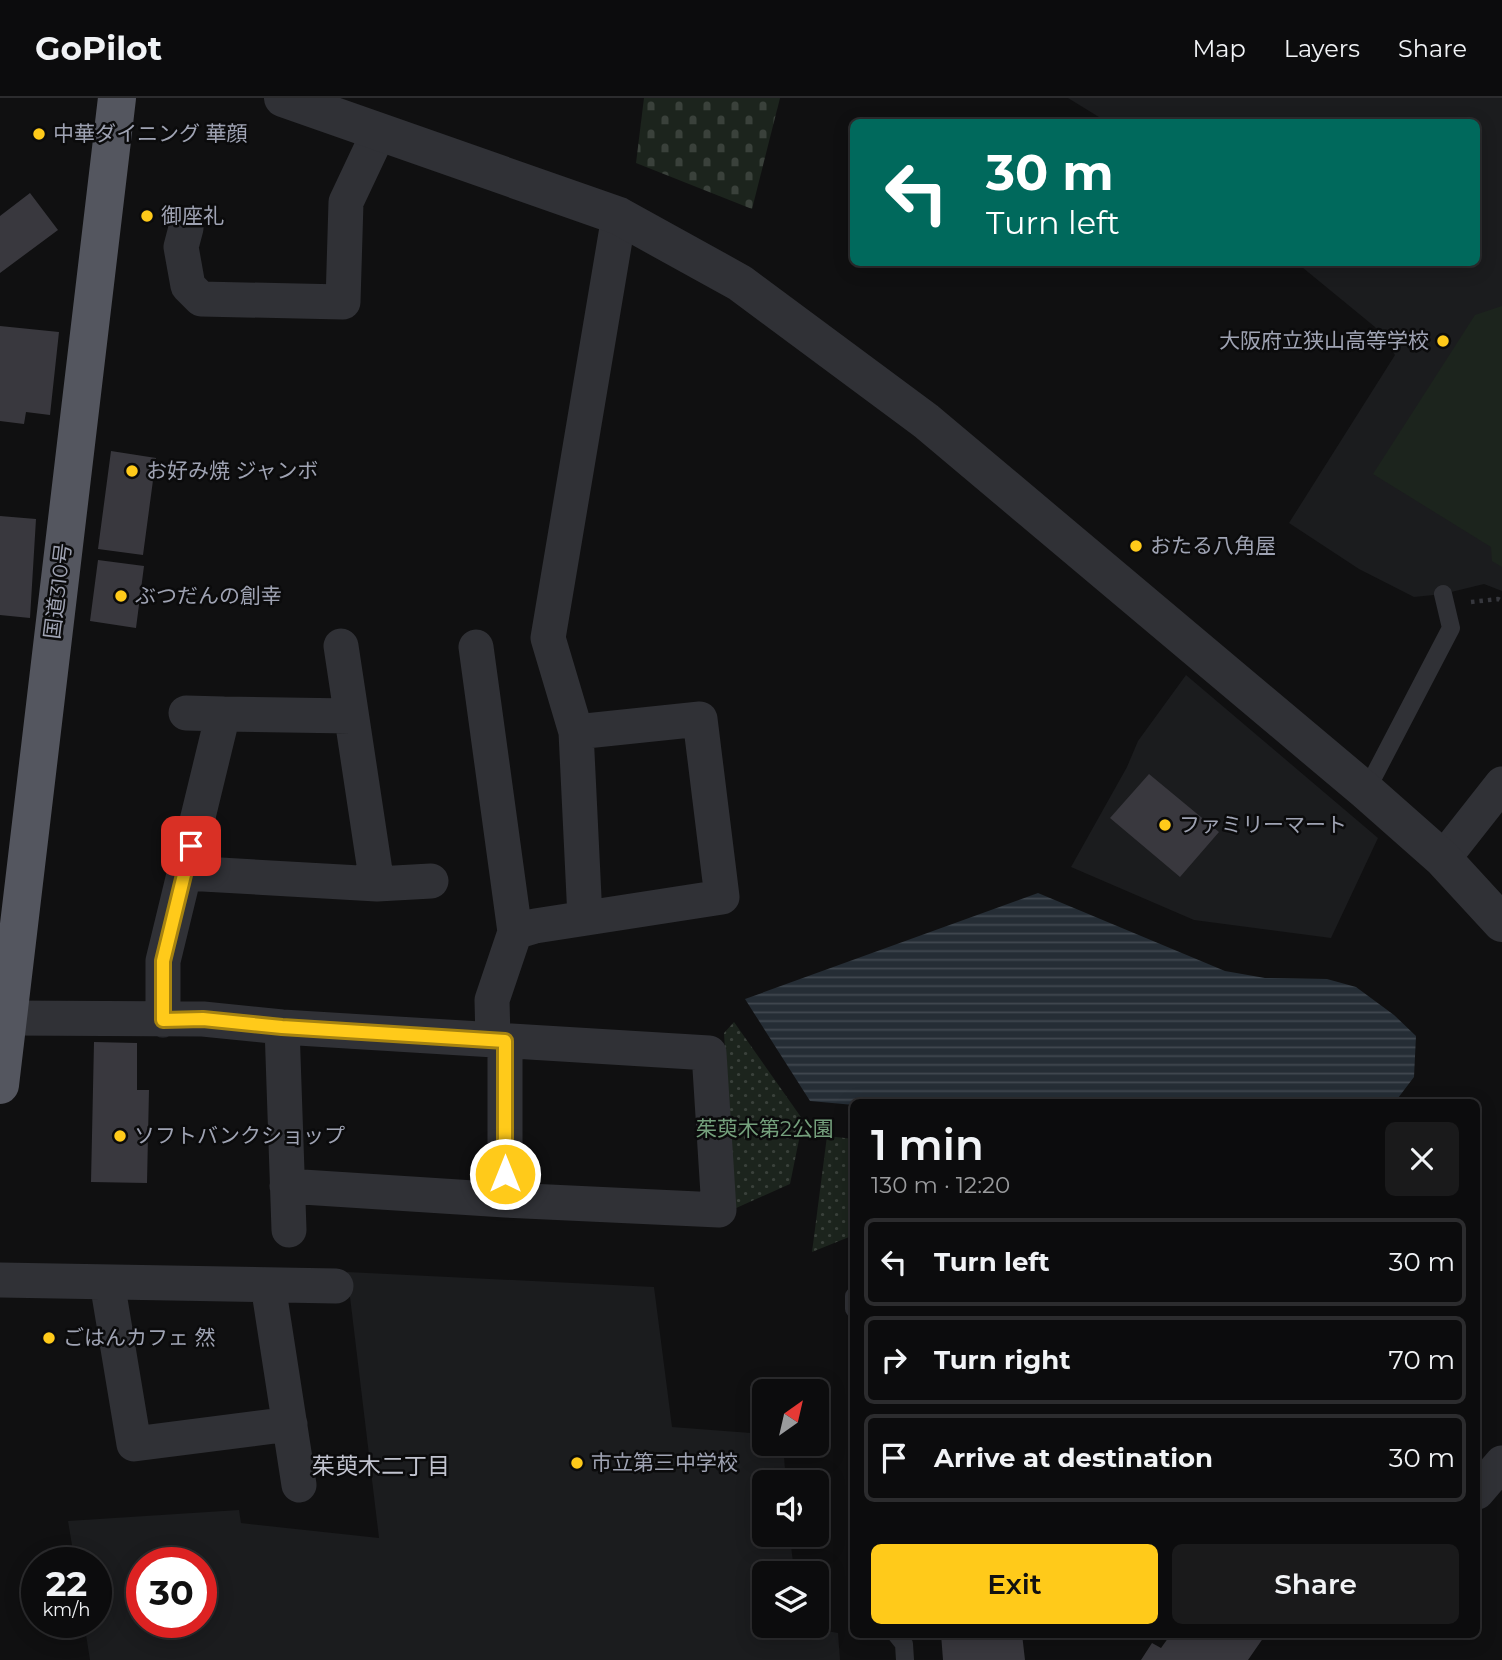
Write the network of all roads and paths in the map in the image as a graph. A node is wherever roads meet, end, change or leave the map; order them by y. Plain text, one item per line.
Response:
1 (117, 98) edge
2 (283, 98) edge
3 (379, 132) junction
4 (619, 216) junction
5 (186, 228) dead end
6 (1443, 594) dead end
7 (341, 646) dead end
8 (476, 647) dead end
9 (186, 713) dead end
10 (223, 713) junction
11 (351, 716) junction
12 (576, 732) junction
13 (1502, 784) edge
14 (1366, 790) junction
15 (1443, 859) junction
16 (185, 873) junction
17 (431, 881) dead end
18 (377, 884) junction
19 (584, 918) junction
20 (1502, 923) edge
21 (515, 932) junction
22 (7, 1018) junction
23 (163, 1020) junction
24 (282, 1027) junction
25 (499, 1040) junction
26 (0, 1085) edge
27 (287, 1186) junction
28 (505, 1200) junction
29 (289, 1230) dead end
30 (0, 1280) edge
31 (107, 1282) junction
32 (268, 1285) junction
33 (336, 1286) dead end
34 (290, 1424) junction
35 (1502, 1463) edge
36 (299, 1485) dead end
37 (1480, 1489) edge
38 (899, 1638) edge
39 (905, 1660) edge

1 - 22 highway, 国道310号
2 - 3 street
3 - 4 street
3 - 5 street
4 - 12 street
4 - 14 street
6 - 14 lane
7 - 11 street
8 - 21 street
9 - 10 street
10 - 11 street
10 - 16 street
11 - 18 street
12 - 19 street
12 - 19 street
13 - 15 street
14 - 15 street
15 - 20 street
16 - 18 street
16 - 23 street
17 - 18 street
19 - 21 street
21 - 25 street
22 - 23 street
22 - 26 highway, 国道310号
23 - 24 street
24 - 25 street
24 - 27 street
25 - 28 street
25 - 28 street
27 - 28 street
27 - 29 street
30 - 31 street
31 - 32 street
31 - 34 street
32 - 33 street
32 - 34 street
34 - 36 street
35 - 37 street
38 - 39 lane

